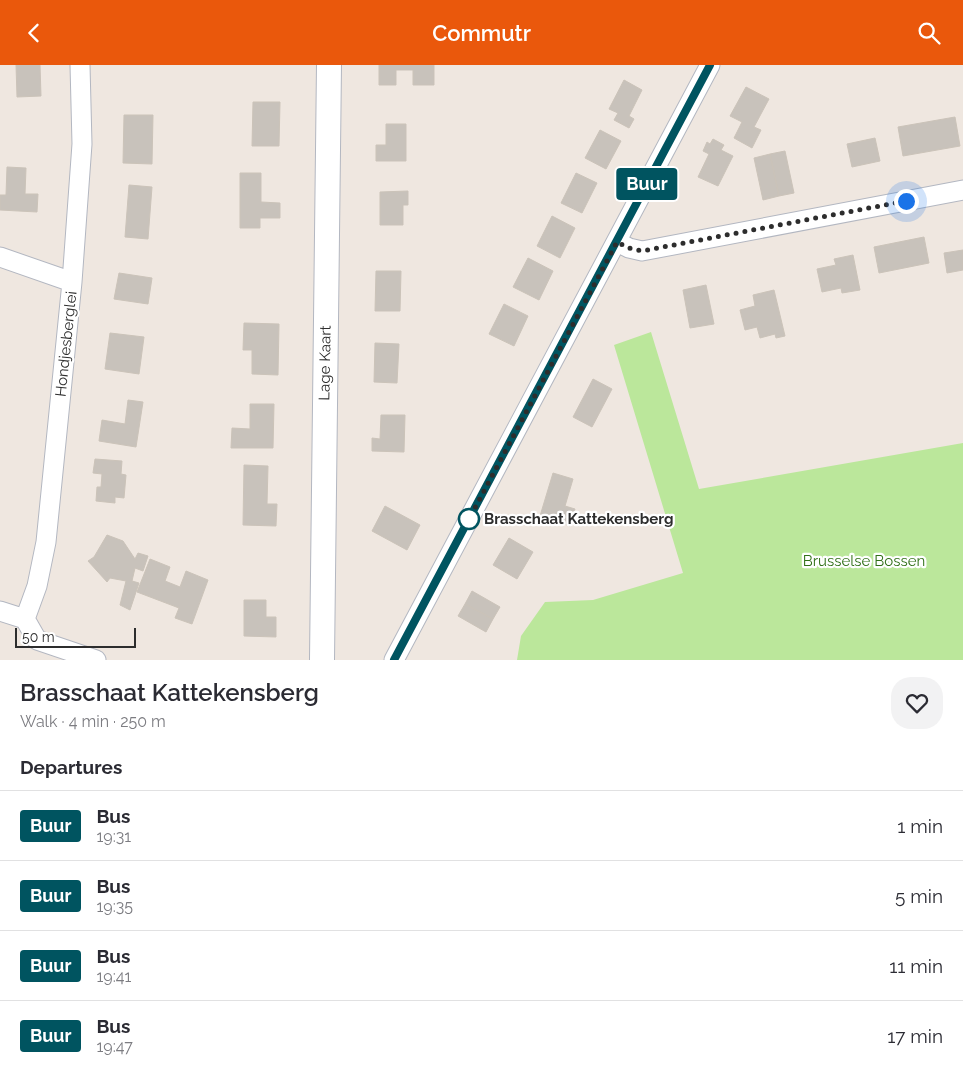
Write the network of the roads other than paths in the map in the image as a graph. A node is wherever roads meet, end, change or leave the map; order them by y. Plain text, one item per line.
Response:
1 (80, 65) edge
2 (329, 65) edge
3 (710, 65) edge
4 (963, 190) edge
5 (617, 242) junction
6 (0, 257) edge
7 (72, 282) junction
8 (0, 611) edge
9 (25, 619) junction
10 (96, 660) edge
11 (322, 660) edge
12 (394, 660) edge

1 - 7 street, Hondjesberglei
2 - 11 street, Lage Kaart
3 - 5 street
4 - 5 street
5 - 12 street
6 - 7 street
7 - 9 street, Hondjesberglei
8 - 9 street
9 - 10 street

